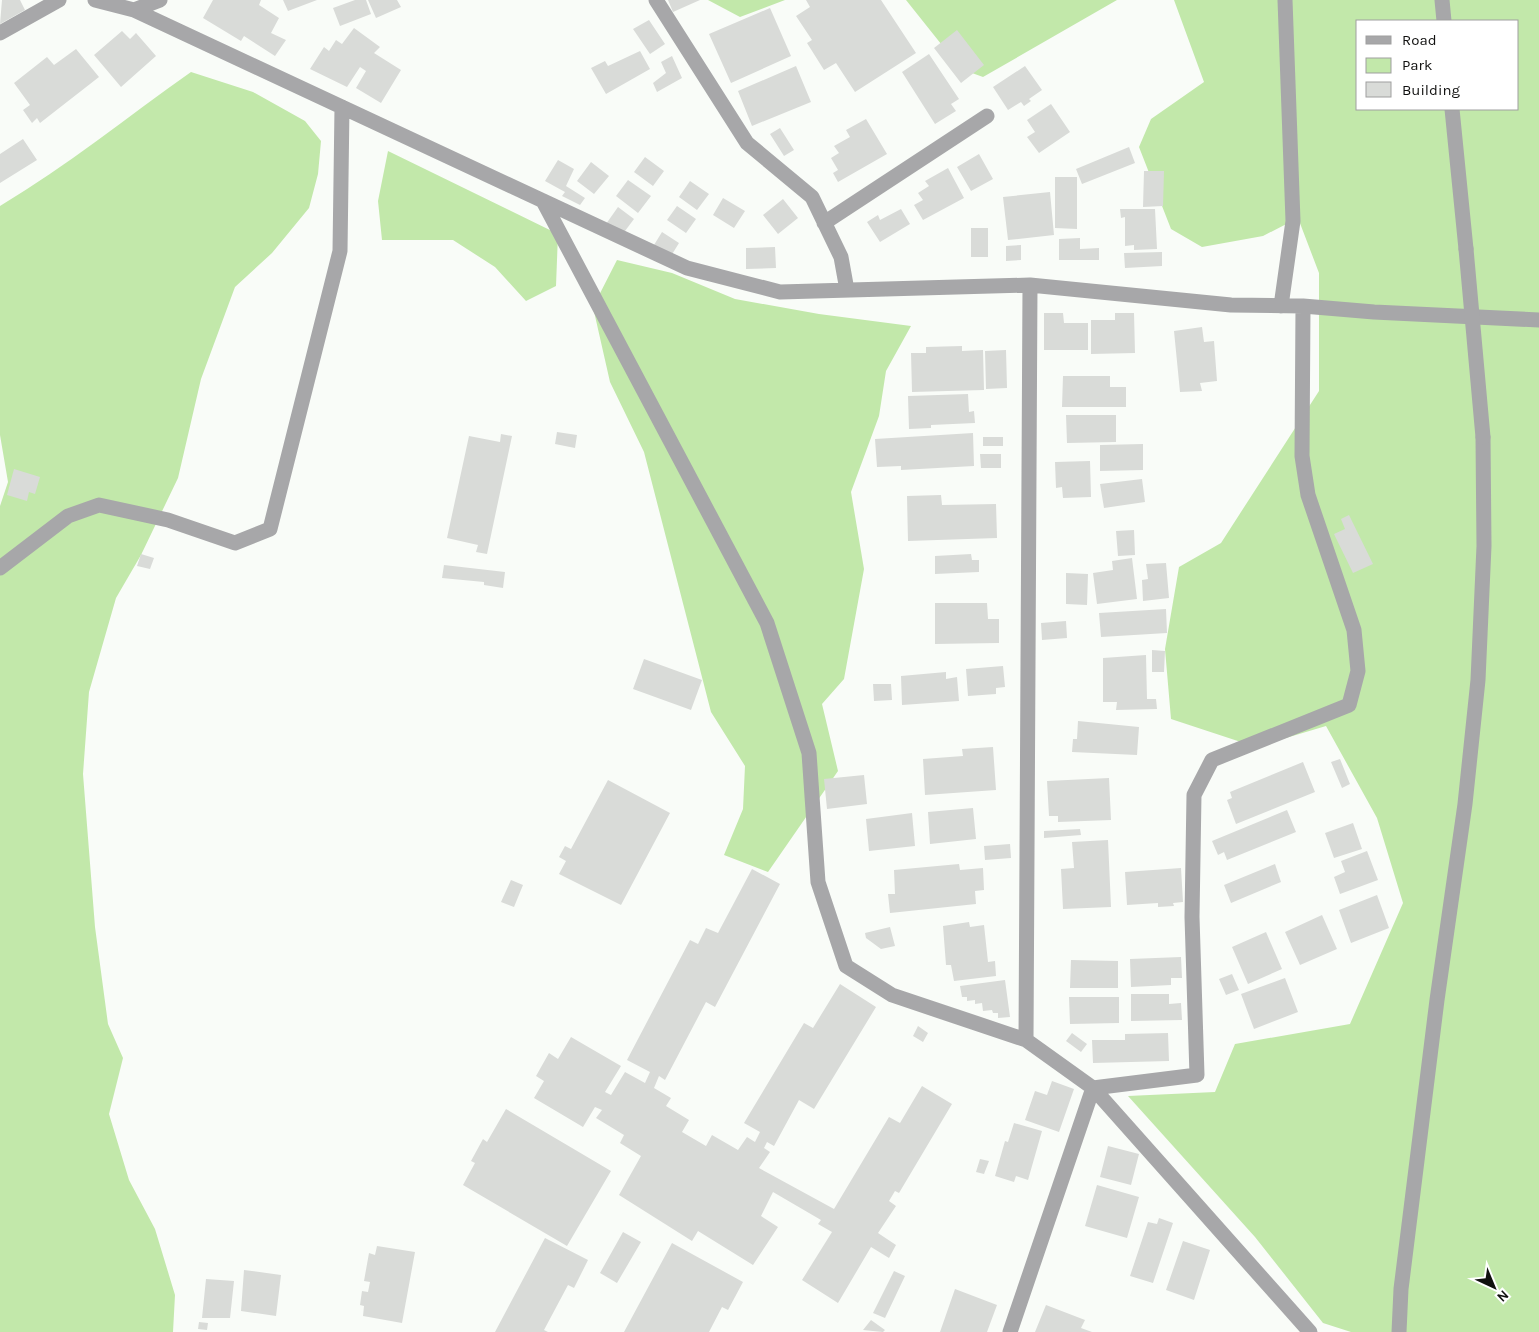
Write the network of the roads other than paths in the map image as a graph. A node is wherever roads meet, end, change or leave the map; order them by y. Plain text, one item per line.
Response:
1 (59, 0) edge
2 (95, 0) edge
3 (160, 0) edge
4 (656, 0) edge
5 (1285, 0) edge
6 (1442, 0) edge
7 (134, 10) junction
8 (1444, 20) edge
9 (0, 34) edge
10 (342, 107) junction
11 (1452, 110) edge
12 (987, 116) dead end
13 (543, 201) junction
14 (824, 223) junction
15 (1030, 285) junction
16 (847, 290) junction
17 (1281, 306) junction
18 (1303, 306) junction
19 (1539, 320) edge
20 (0, 568) edge
21 (1026, 1040) junction
22 (1093, 1088) junction
23 (1010, 1332) edge
24 (1310, 1332) edge
25 (1399, 1332) edge

1 - 9 street
2 - 7 street
3 - 7 street
4 - 14 street
5 - 17 street
6 - 8 street
7 - 10 street
10 - 13 street
10 - 20 street
11 - 25 street, bridge
12 - 14 street
13 - 16 street
13 - 21 street
14 - 16 street
15 - 16 street
15 - 17 street
15 - 21 street
17 - 18 street
18 - 19 street
18 - 22 street
21 - 22 street
22 - 23 street
22 - 24 street

